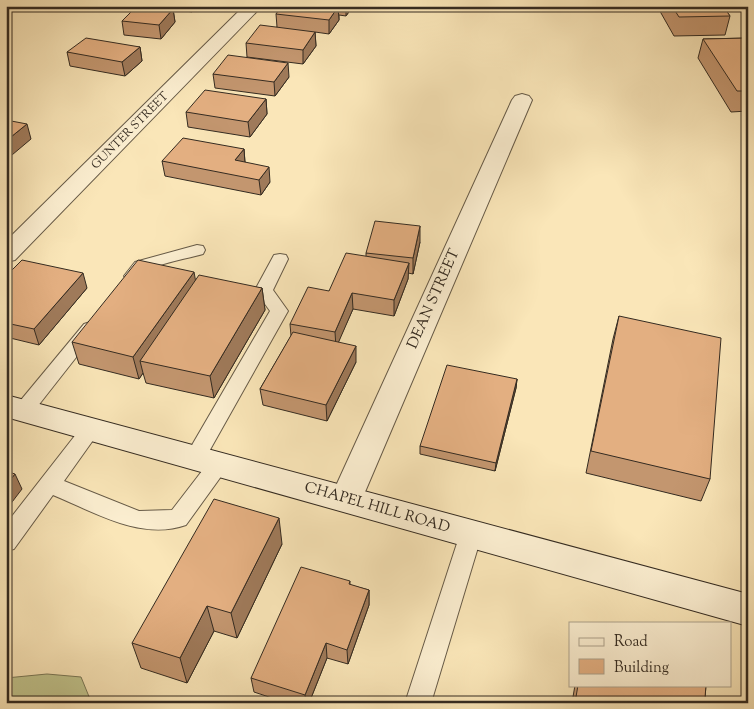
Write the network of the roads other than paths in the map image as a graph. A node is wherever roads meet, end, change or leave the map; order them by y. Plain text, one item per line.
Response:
1 (254, 6) edge
2 (522, 100) dead end
3 (197, 250) dead end
4 (6, 255) edge
5 (280, 259) dead end
6 (122, 289) edge
7 (103, 312) edge
8 (14, 408) edge
9 (91, 429) junction
10 (207, 461) junction
11 (50, 485) junction
12 (346, 499) junction
13 (471, 534) junction
14 (6, 542) edge
15 (748, 610) edge
16 (418, 703) edge

1 - 4 street, GUNTER STREET
2 - 12 street, DEAN STREET
3 - 6 lane
5 - 10 lane
7 - 8 lane
8 - 9 street, CHAPEL HILL ROAD
9 - 10 street, CHAPEL HILL ROAD
9 - 11 lane
10 - 11 lane
10 - 12 street, CHAPEL HILL ROAD
11 - 14 lane
12 - 13 street, CHAPEL HILL ROAD
13 - 15 street, CHAPEL HILL ROAD
13 - 16 lane

